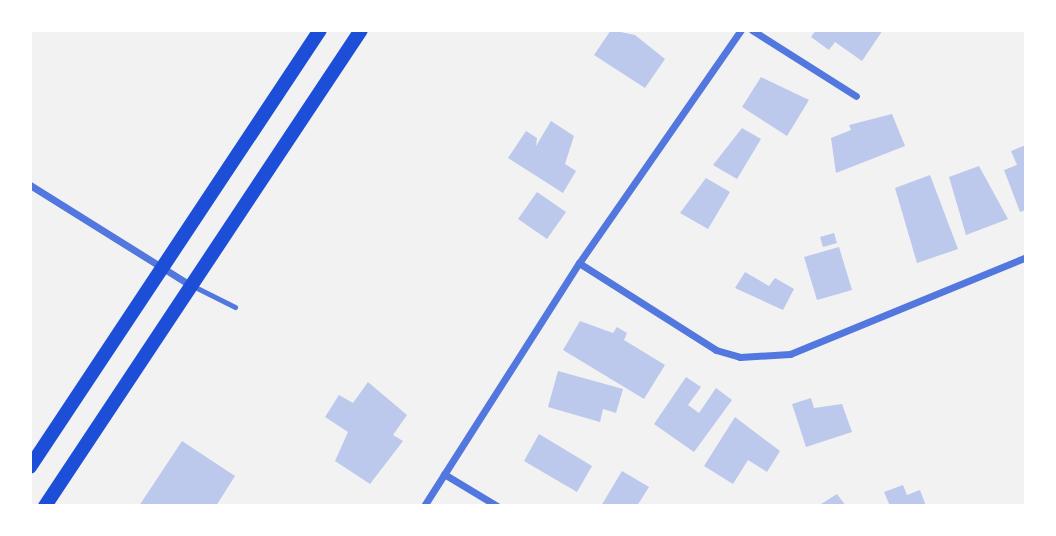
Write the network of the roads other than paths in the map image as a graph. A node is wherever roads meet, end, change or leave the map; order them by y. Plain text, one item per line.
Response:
1 (320, 30) edge
2 (361, 30) edge
3 (741, 30) edge
4 (752, 30) edge
5 (856, 96) dead end
6 (30, 185) edge
7 (1026, 257) edge
8 (579, 263) junction
9 (161, 268) junction
10 (190, 285) junction
11 (235, 307) dead end
12 (30, 467) edge
13 (444, 474) junction
14 (45, 506) edge
15 (424, 506) edge
16 (498, 506) edge

1 - 9 main road
2 - 10 main road
3 - 8 street
4 - 5 street
6 - 9 street
7 - 8 street
8 - 13 street
9 - 10 street
9 - 12 main road
10 - 11 lane
10 - 14 main road
13 - 15 street
13 - 16 street

